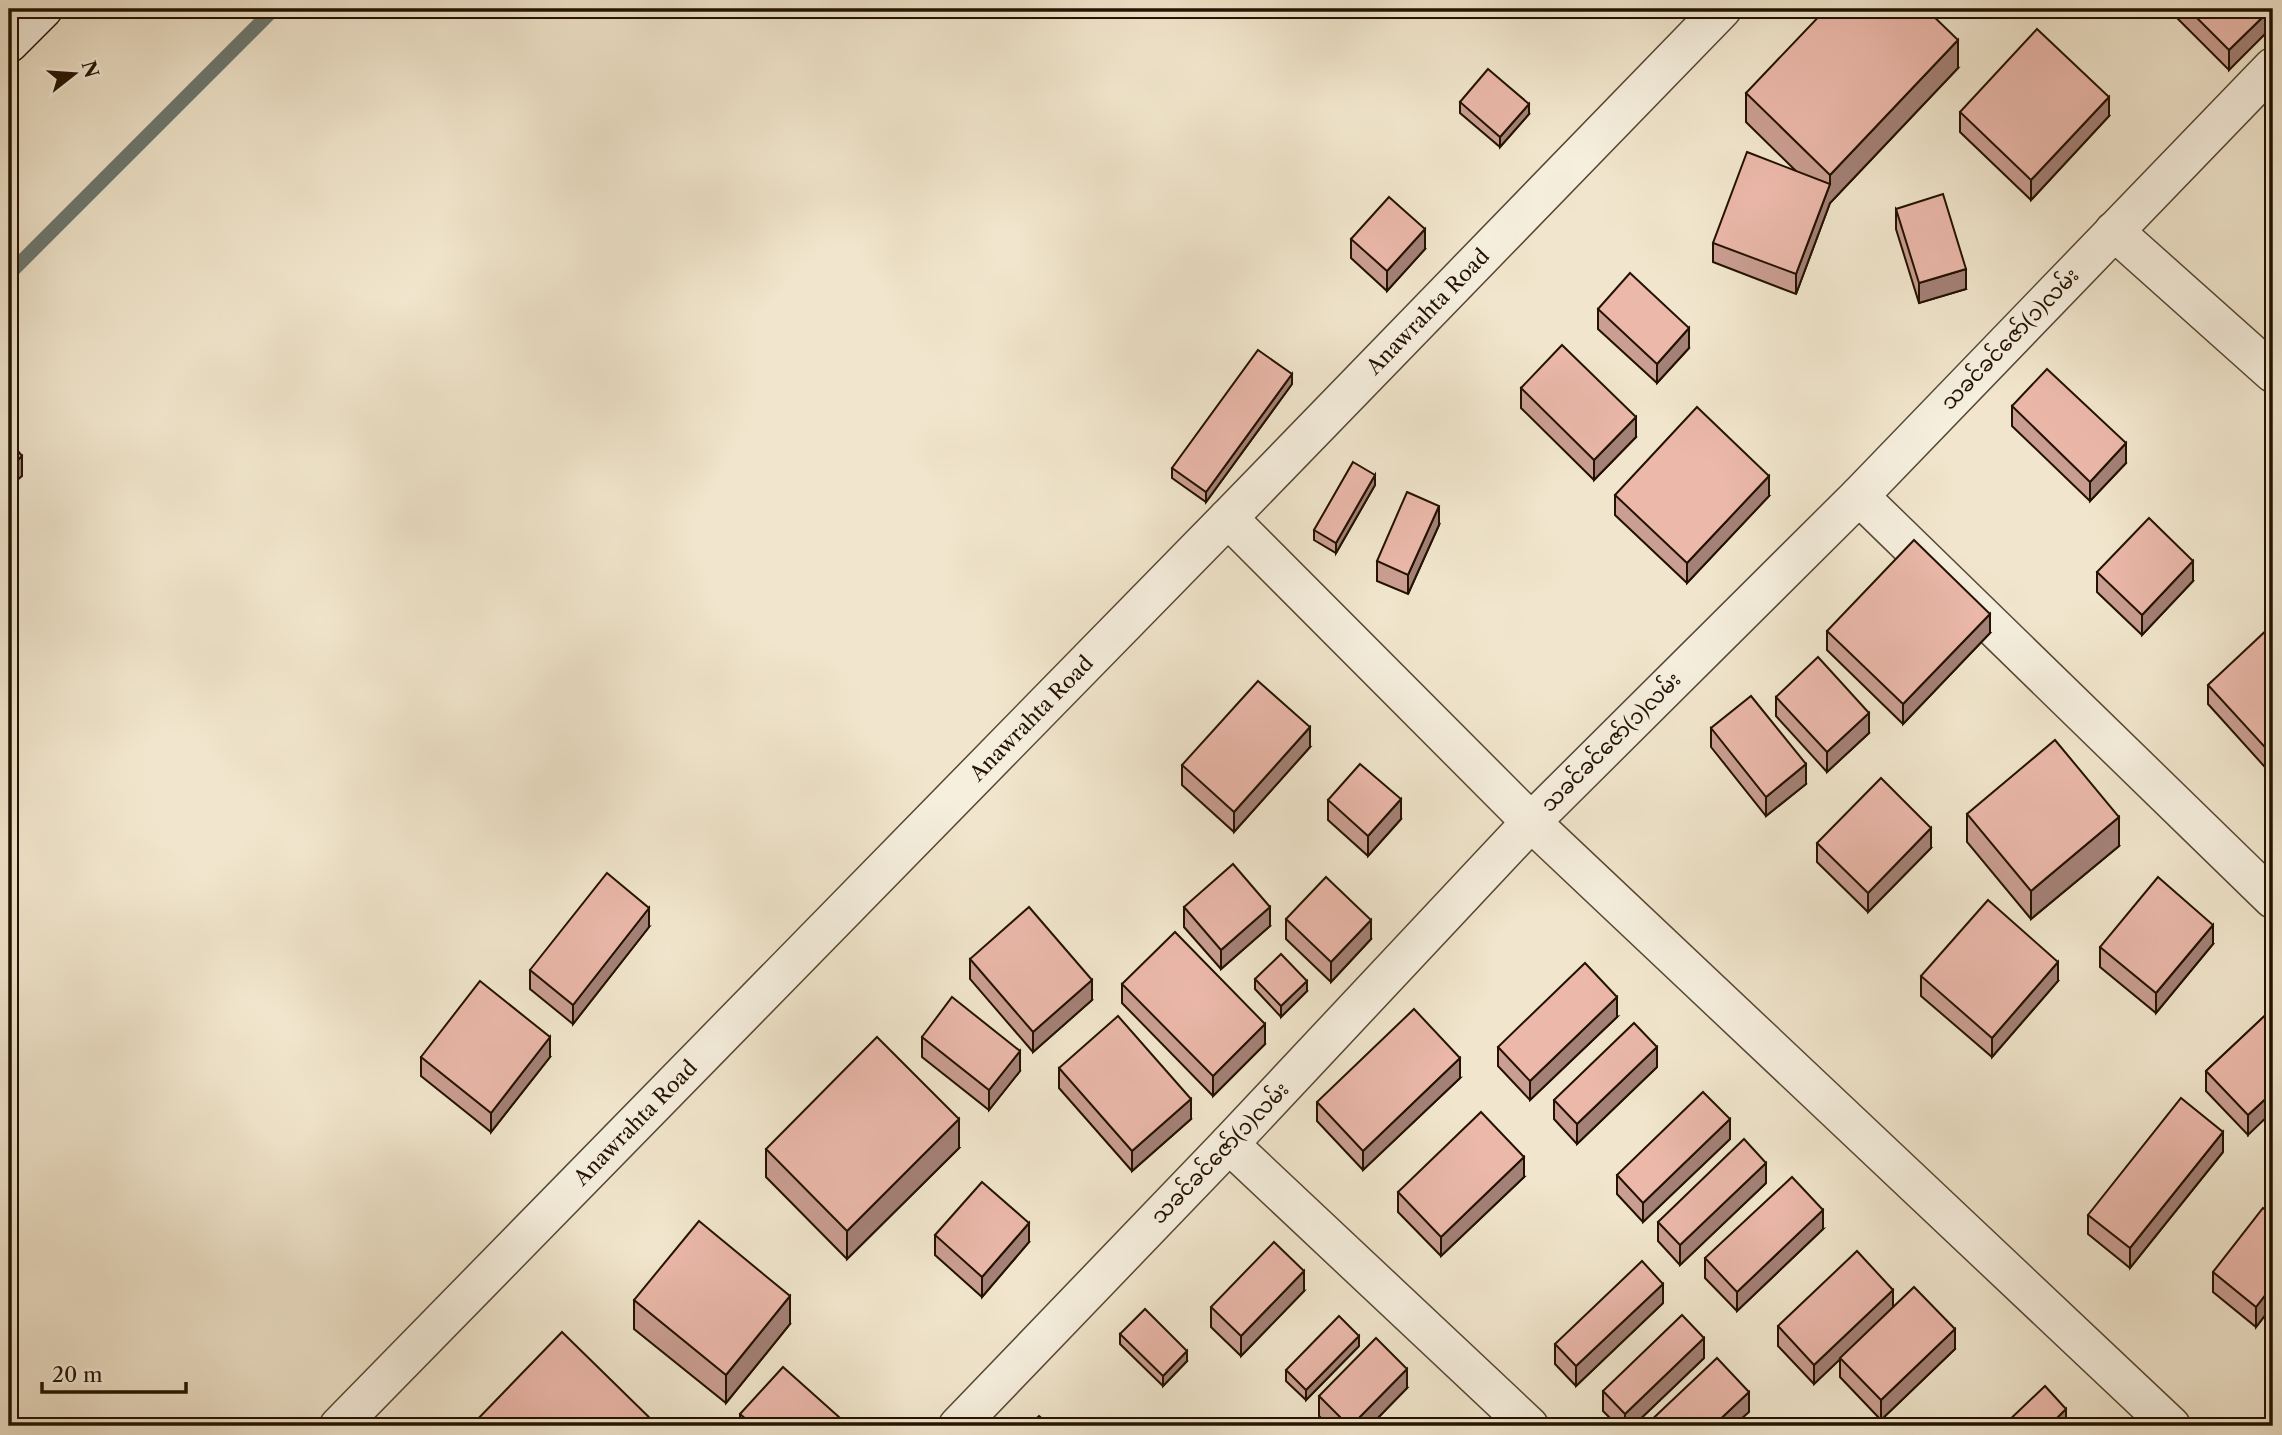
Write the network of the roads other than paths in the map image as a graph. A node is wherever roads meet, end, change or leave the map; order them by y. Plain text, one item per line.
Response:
1 (43, 9) edge
2 (1722, 9) edge
3 (9, 43) edge
4 (2273, 67) edge
5 (2114, 231) junction
6 (2273, 373) edge
7 (1859, 496) junction
8 (1228, 518) junction
9 (1531, 822) junction
10 (2273, 899) edge
11 (1229, 1144) junction
12 (1510, 1420) edge
13 (339, 1426) edge
14 (958, 1426) edge
15 (2171, 1426) edge

1 - 3 street
2 - 8 street, Anawrahta Road
4 - 5 street, သခင်ခင်ဇော်(၁)လမ်း
5 - 6 street
5 - 7 street, သခင်ခင်ဇော်(၁)လမ်း
7 - 9 street, သခင်ခင်ဇော်(၁)လမ်း
7 - 10 street
8 - 9 street
8 - 13 street, Anawrahta Road
9 - 11 street, သခင်ခင်ဇော်(၁)လမ်း
9 - 15 street
11 - 12 street
11 - 14 street, သခင်ခင်ဇော်(၁)လမ်း

